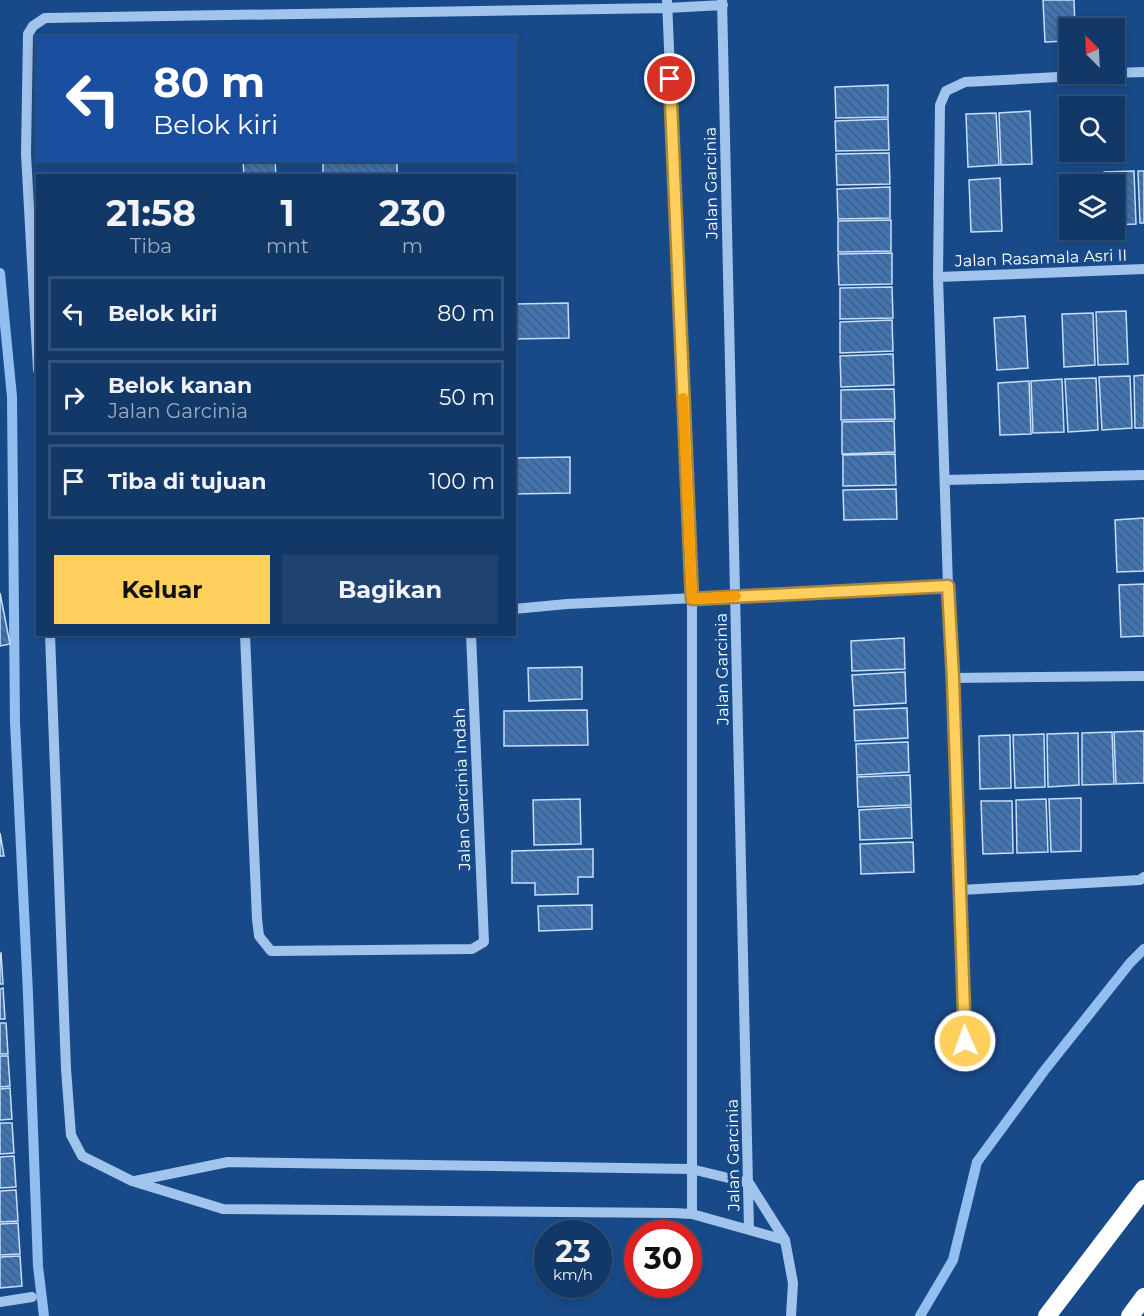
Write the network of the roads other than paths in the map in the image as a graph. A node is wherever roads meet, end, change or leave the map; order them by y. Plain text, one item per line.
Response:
1 (723, 2) edge
2 (667, 4) edge
3 (1144, 72) edge
4 (1125, 73) edge
5 (1059, 77) edge
6 (1144, 269) edge
7 (938, 278) junction
8 (36, 334) edge
9 (1144, 475) edge
10 (945, 480) junction
11 (948, 586) junction
12 (735, 596) junction
13 (692, 599) junction
14 (516, 609) edge
15 (50, 636) edge
16 (244, 636) edge
17 (471, 636) edge
18 (1144, 676) edge
19 (953, 678) junction
20 (1144, 877) edge
21 (961, 891) junction
22 (965, 1041) dead end
23 (691, 1169) junction
24 (132, 1181) junction
25 (749, 1183) junction
26 (1144, 1189) edge
27 (692, 1214) junction
28 (748, 1230) junction
29 (784, 1240) junction
30 (32, 1297) dead end
31 (1144, 1297) edge
32 (0, 1302) edge
33 (791, 1316) edge
34 (1047, 1316) edge
35 (1130, 1316) edge

1 - 2 street
1 - 12 street, Jalan Garcinia
2 - 8 street
2 - 13 street, Jalan Garcinia
3 - 4 street
5 - 7 street
6 - 7 street, Jalan Rasamala Asri II
7 - 10 street
9 - 10 street
10 - 11 street
11 - 12 street
11 - 19 street
12 - 13 street
12 - 25 street, Jalan Garcinia
13 - 14 street
13 - 23 street, Jalan Garcinia
15 - 24 street
16 - 17 street, Jalan Garcinia Indah
18 - 19 street
19 - 21 street
20 - 21 street
21 - 22 street
23 - 24 street
23 - 25 street
23 - 27 street, Jalan Garcinia
24 - 27 street
25 - 28 street, Jalan Garcinia
25 - 29 street
26 - 34 highway
27 - 28 street
28 - 29 street
29 - 33 street
30 - 32 street
31 - 35 highway

